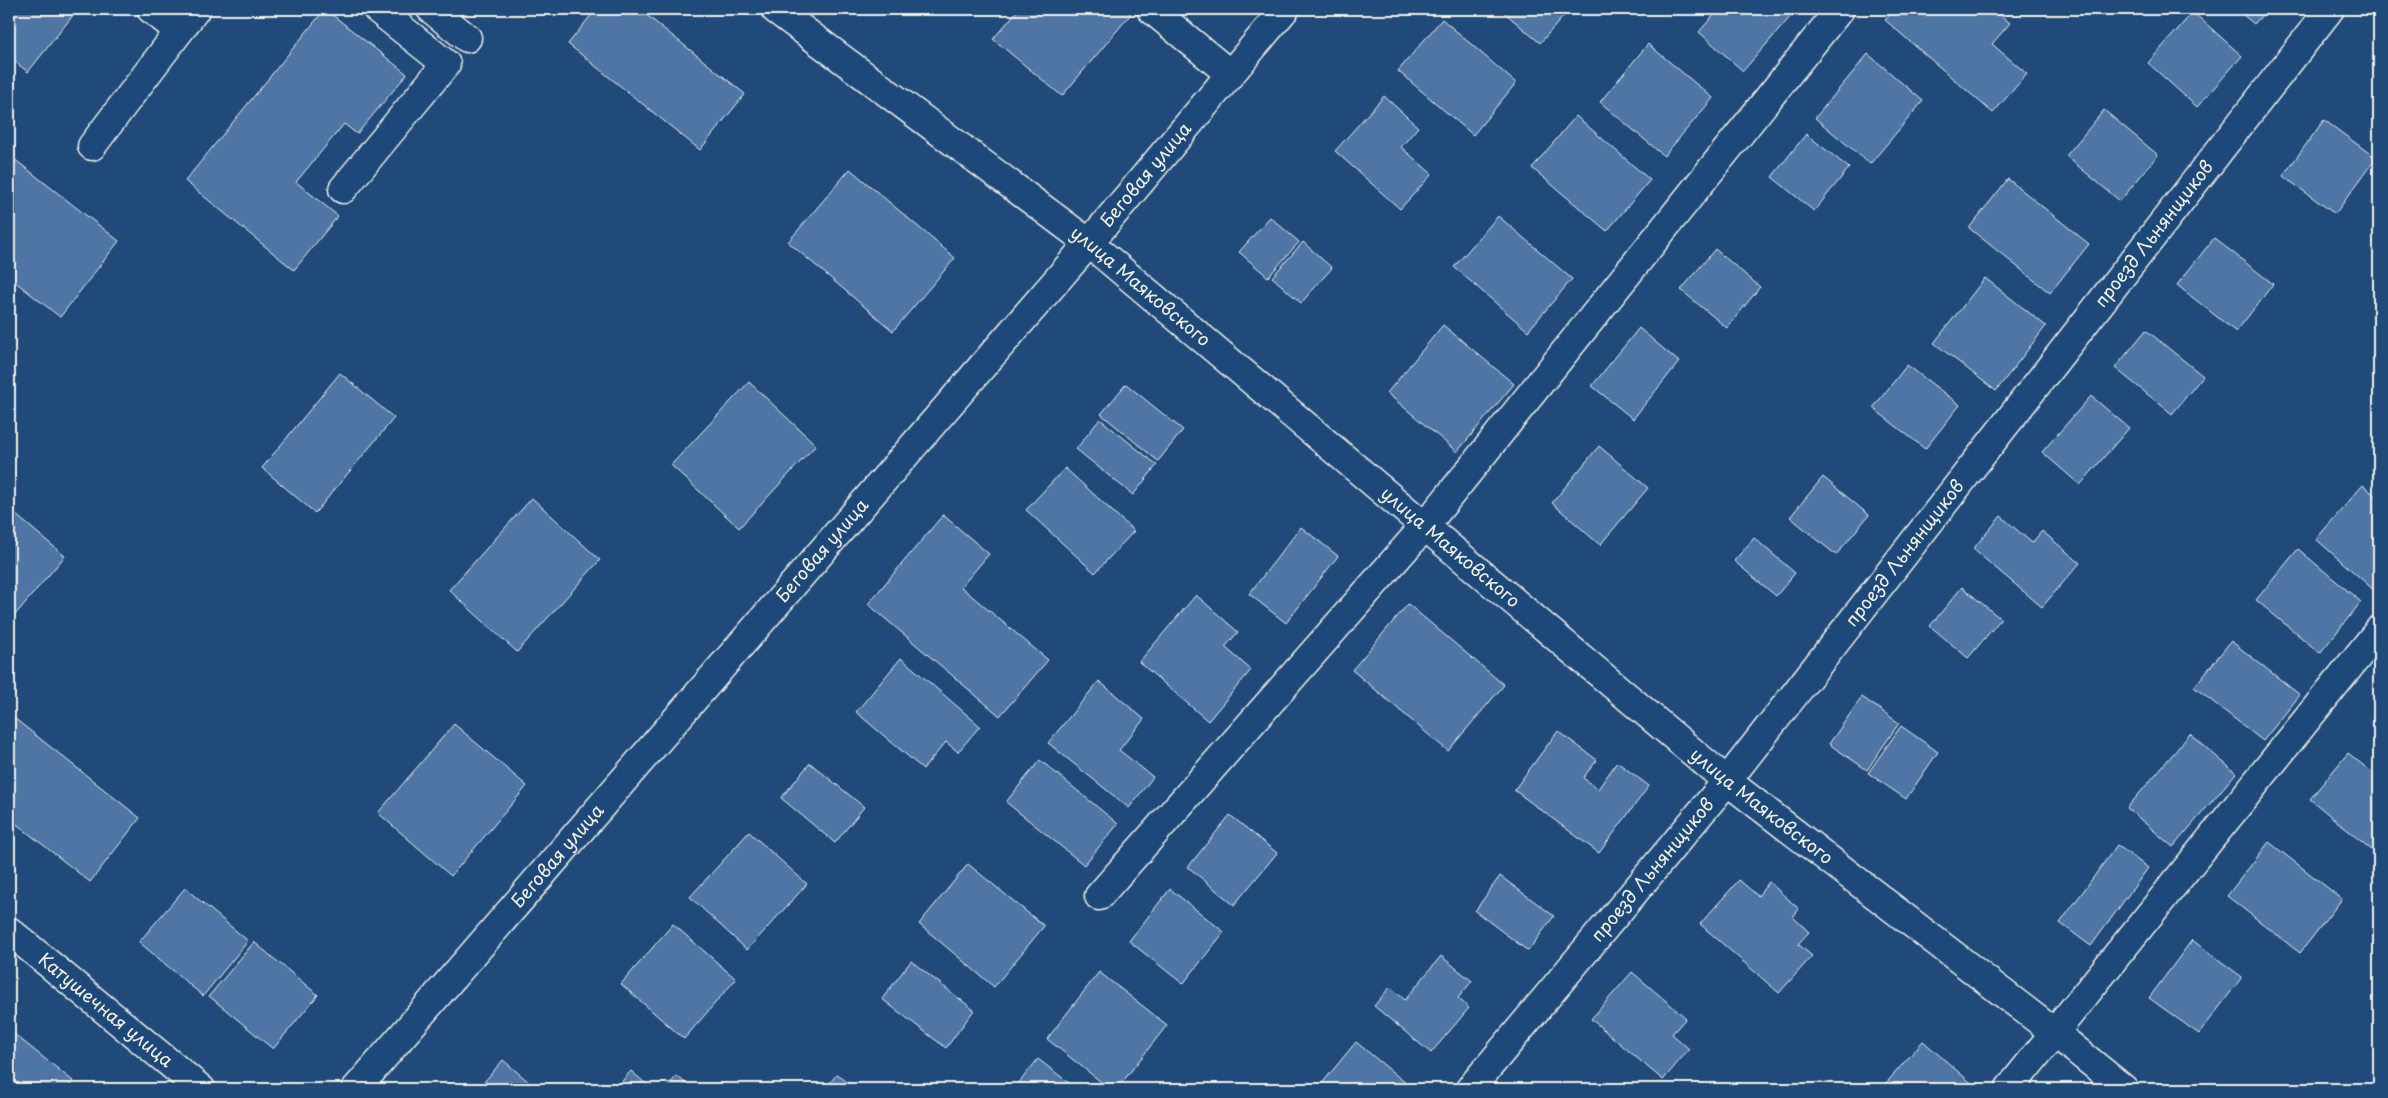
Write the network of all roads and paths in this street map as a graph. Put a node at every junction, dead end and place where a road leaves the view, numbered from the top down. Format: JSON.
{"nodes":[{"id":1,"x":151,"y":9,"type":"edge"},
{"id":2,"x":196,"y":9,"type":"edge"},
{"id":3,"x":377,"y":9,"type":"edge"},
{"id":4,"x":431,"y":9,"type":"edge"},
{"id":5,"x":775,"y":9,"type":"edge"},
{"id":6,"x":1151,"y":9,"type":"edge"},
{"id":7,"x":1283,"y":9,"type":"edge"},
{"id":8,"x":1840,"y":9,"type":"edge"},
{"id":9,"x":2330,"y":9,"type":"edge"},
{"id":10,"x":178,"y":31,"type":"junction"},
{"id":11,"x":467,"y":38,"type":"dead end"},
{"id":12,"x":1230,"y":74,"type":"junction"},
{"id":13,"x":92,"y":146,"type":"dead end"},
{"id":14,"x":343,"y":189,"type":"dead end"},
{"id":15,"x":1089,"y":244,"type":"junction"},
{"id":16,"x":1425,"y":526,"type":"junction"},
{"id":17,"x":2379,"y":630,"type":"edge"},
{"id":18,"x":1727,"y":781,"type":"junction"},
{"id":19,"x":1098,"y":896,"type":"dead end"},
{"id":20,"x":9,"y":931,"type":"edge"},
{"id":21,"x":2055,"y":1033,"type":"junction"},
{"id":22,"x":201,"y":1089,"type":"edge"},
{"id":23,"x":356,"y":1089,"type":"edge"},
{"id":24,"x":1470,"y":1089,"type":"edge"},
{"id":25,"x":2009,"y":1089,"type":"edge"},
{"id":26,"x":2124,"y":1089,"type":"edge"}],
"edges":[{"from":1,"to":10,"type":"street"},
{"from":2,"to":10,"type":"street"},
{"from":3,"to":14,"type":"street"},
{"from":4,"to":11,"type":"street"},
{"from":5,"to":15,"type":"street","name":"улица Маяковского"},
{"from":6,"to":12,"type":"street"},
{"from":7,"to":12,"type":"street","name":"Беговая улица"},
{"from":8,"to":16,"type":"street"},
{"from":9,"to":18,"type":"street","name":"проезд Льнянщиков"},
{"from":10,"to":13,"type":"street"},
{"from":12,"to":15,"type":"street","name":"Беговая улица"},
{"from":15,"to":16,"type":"street","name":"улица Маяковского"},
{"from":15,"to":23,"type":"street","name":"Беговая улица"},
{"from":16,"to":18,"type":"street","name":"улица Маяковского"},
{"from":16,"to":19,"type":"street"},
{"from":17,"to":21,"type":"street"},
{"from":18,"to":21,"type":"street","name":"улица Маяковского"},
{"from":18,"to":24,"type":"street","name":"проезд Льнянщиков"},
{"from":20,"to":22,"type":"street","name":"Катушечная улица"},
{"from":21,"to":25,"type":"street"},
{"from":21,"to":26,"type":"street","name":"улица Маяковского"}]}
